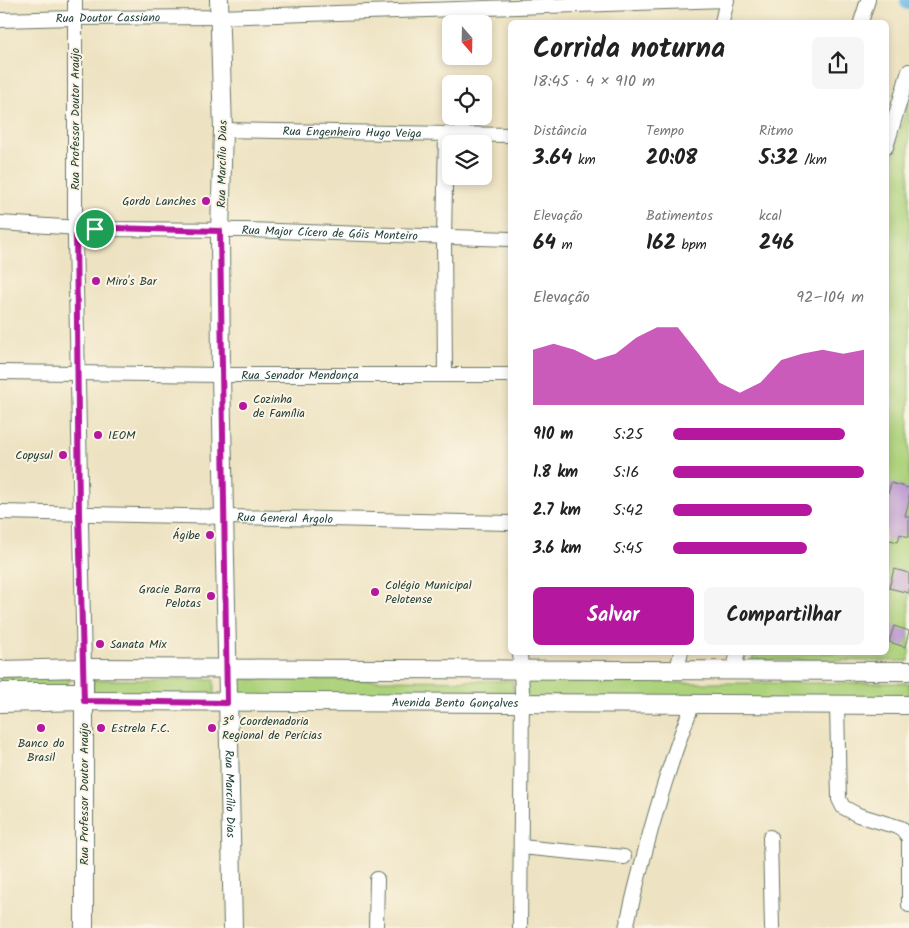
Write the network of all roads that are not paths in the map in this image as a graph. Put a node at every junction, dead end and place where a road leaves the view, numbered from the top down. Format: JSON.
{"nodes":[{"id":1,"x":75,"y":0,"type":"edge"},
{"id":2,"x":726,"y":0,"type":"edge"},
{"id":3,"x":868,"y":0,"type":"edge"},
{"id":4,"x":219,"y":9,"type":"edge"},
{"id":5,"x":75,"y":18,"type":"junction"},
{"id":6,"x":0,"y":20,"type":"edge"},
{"id":7,"x":722,"y":20,"type":"edge"},
{"id":8,"x":862,"y":20,"type":"edge"},
{"id":9,"x":909,"y":71,"type":"edge"},
{"id":10,"x":223,"y":130,"type":"junction"},
{"id":11,"x":446,"y":134,"type":"junction"},
{"id":12,"x":508,"y":135,"type":"edge"},
{"id":13,"x":889,"y":137,"type":"edge"},
{"id":14,"x":0,"y":223,"type":"edge"},
{"id":15,"x":76,"y":227,"type":"junction"},
{"id":16,"x":220,"y":231,"type":"junction"},
{"id":17,"x":444,"y":238,"type":"junction"},
{"id":18,"x":508,"y":239,"type":"edge"},
{"id":19,"x":0,"y":372,"type":"edge"},
{"id":20,"x":78,"y":373,"type":"junction"},
{"id":21,"x":445,"y":374,"type":"junction"},
{"id":22,"x":221,"y":375,"type":"junction"},
{"id":23,"x":508,"y":375,"type":"edge"},
{"id":24,"x":0,"y":512,"type":"edge"},
{"id":25,"x":79,"y":513,"type":"junction"},
{"id":26,"x":224,"y":517,"type":"junction"},
{"id":27,"x":508,"y":523,"type":"edge"},
{"id":28,"x":520,"y":655,"type":"edge"},
{"id":29,"x":680,"y":655,"type":"edge"},
{"id":30,"x":737,"y":655,"type":"edge"},
{"id":31,"x":84,"y":668,"type":"junction"},
{"id":32,"x":227,"y":668,"type":"junction"},
{"id":33,"x":0,"y":670,"type":"edge"},
{"id":34,"x":521,"y":670,"type":"junction"},
{"id":35,"x":677,"y":670,"type":"junction"},
{"id":36,"x":733,"y":671,"type":"junction"},
{"id":37,"x":909,"y":671,"type":"edge"},
{"id":38,"x":0,"y":690,"type":"edge"},
{"id":39,"x":84,"y":696,"type":"junction"},
{"id":40,"x":0,"y":703,"type":"edge"},
{"id":41,"x":227,"y":703,"type":"junction"},
{"id":42,"x":522,"y":703,"type":"junction"},
{"id":43,"x":692,"y":703,"type":"junction"},
{"id":44,"x":837,"y":704,"type":"junction"},
{"id":45,"x":909,"y":705,"type":"edge"},
{"id":46,"x":770,"y":837,"type":"dead end"},
{"id":47,"x":521,"y":847,"type":"junction"},
{"id":48,"x":624,"y":857,"type":"dead end"},
{"id":49,"x":908,"y":858,"type":"edge"},
{"id":50,"x":377,"y":879,"type":"dead end"},
{"id":51,"x":909,"y":905,"type":"edge"},
{"id":52,"x":84,"y":928,"type":"edge"},
{"id":53,"x":233,"y":928,"type":"edge"},
{"id":54,"x":376,"y":928,"type":"edge"},
{"id":55,"x":520,"y":928,"type":"edge"},
{"id":56,"x":626,"y":928,"type":"edge"},
{"id":57,"x":772,"y":928,"type":"edge"}],
"edges":[{"from":1,"to":5,"type":"street","name":"Rua Professor Doutor Araújo"},
{"from":2,"to":4,"type":"street","name":"Rua Doutor Cassiano"},
{"from":2,"to":7,"type":"street"},
{"from":3,"to":8,"type":"street"},
{"from":4,"to":5,"type":"street","name":"Rua Doutor Cassiano"},
{"from":4,"to":10,"type":"main road","name":"Rua Marcílio Dias"},
{"from":5,"to":6,"type":"street","name":"Rua Doutor Cassiano"},
{"from":5,"to":15,"type":"street","name":"Rua Professor Doutor Araújo"},
{"from":9,"to":13,"type":"street"},
{"from":10,"to":11,"type":"street","name":"Rua Engenheiro Hugo Veiga"},
{"from":10,"to":16,"type":"main road","name":"Rua Marcílio Dias"},
{"from":11,"to":12,"type":"street","name":"Rua Engenheiro Hugo Veiga"},
{"from":11,"to":17,"type":"street"},
{"from":14,"to":15,"type":"street","name":"Rua Major Cícero de Góis Monteiro"},
{"from":15,"to":16,"type":"street","name":"Rua Major Cícero de Góis Monteiro"},
{"from":15,"to":20,"type":"street","name":"Rua Professor Doutor Araújo"},
{"from":16,"to":17,"type":"street","name":"Rua Major Cícero de Góis Monteiro"},
{"from":16,"to":22,"type":"main road","name":"Rua Marcílio Dias"},
{"from":17,"to":18,"type":"street","name":"Rua Major Cícero de Góis Monteiro"},
{"from":17,"to":21,"type":"street"},
{"from":19,"to":20,"type":"street","name":"Rua Senador Mendonça"},
{"from":20,"to":22,"type":"street","name":"Rua Senador Mendonça"},
{"from":20,"to":25,"type":"street","name":"Rua Professor Doutor Araújo"},
{"from":21,"to":22,"type":"street","name":"Rua Senador Mendonça"},
{"from":21,"to":23,"type":"street","name":"Rua Senador Mendonça"},
{"from":22,"to":26,"type":"main road","name":"Rua Marcílio Dias"},
{"from":24,"to":25,"type":"street","name":"Rua General Argolo"},
{"from":25,"to":26,"type":"street","name":"Rua General Argolo"},
{"from":25,"to":31,"type":"street","name":"Rua Professor Doutor Araújo"},
{"from":26,"to":27,"type":"street","name":"Rua General Argolo"},
{"from":26,"to":32,"type":"main road","name":"Rua Marcílio Dias"},
{"from":28,"to":34,"type":"street"},
{"from":29,"to":35,"type":"street"},
{"from":30,"to":36,"type":"street"},
{"from":31,"to":32,"type":"main road"},
{"from":31,"to":33,"type":"main road"},
{"from":31,"to":39,"type":"main road","name":"Rua Professor Doutor Araújo"},
{"from":32,"to":34,"type":"main road"},
{"from":32,"to":41,"type":"main road","name":"Rua Marcílio Dias"},
{"from":34,"to":35,"type":"main road"},
{"from":34,"to":42,"type":"street"},
{"from":35,"to":36,"type":"main road"},
{"from":36,"to":37,"type":"main road"},
{"from":38,"to":39,"type":"street"},
{"from":39,"to":40,"type":"main road","name":"Avenida Bento Gonçalves"},
{"from":39,"to":41,"type":"main road","name":"Avenida Bento Gonçalves"},
{"from":39,"to":52,"type":"main road","name":"Rua Professor Doutor Araújo"},
{"from":41,"to":42,"type":"main road","name":"Avenida Bento Gonçalves"},
{"from":41,"to":53,"type":"main road","name":"Rua Marcílio Dias"},
{"from":42,"to":43,"type":"main road","name":"Avenida Bento Gonçalves"},
{"from":42,"to":47,"type":"street"},
{"from":43,"to":44,"type":"main road","name":"Avenida Bento Gonçalves"},
{"from":43,"to":56,"type":"street"},
{"from":44,"to":45,"type":"main road","name":"Avenida Bento Gonçalves"},
{"from":44,"to":49,"type":"street"},
{"from":46,"to":57,"type":"street"},
{"from":47,"to":48,"type":"street"},
{"from":47,"to":55,"type":"street"},
{"from":49,"to":51,"type":"street"},
{"from":50,"to":54,"type":"street"}]}
